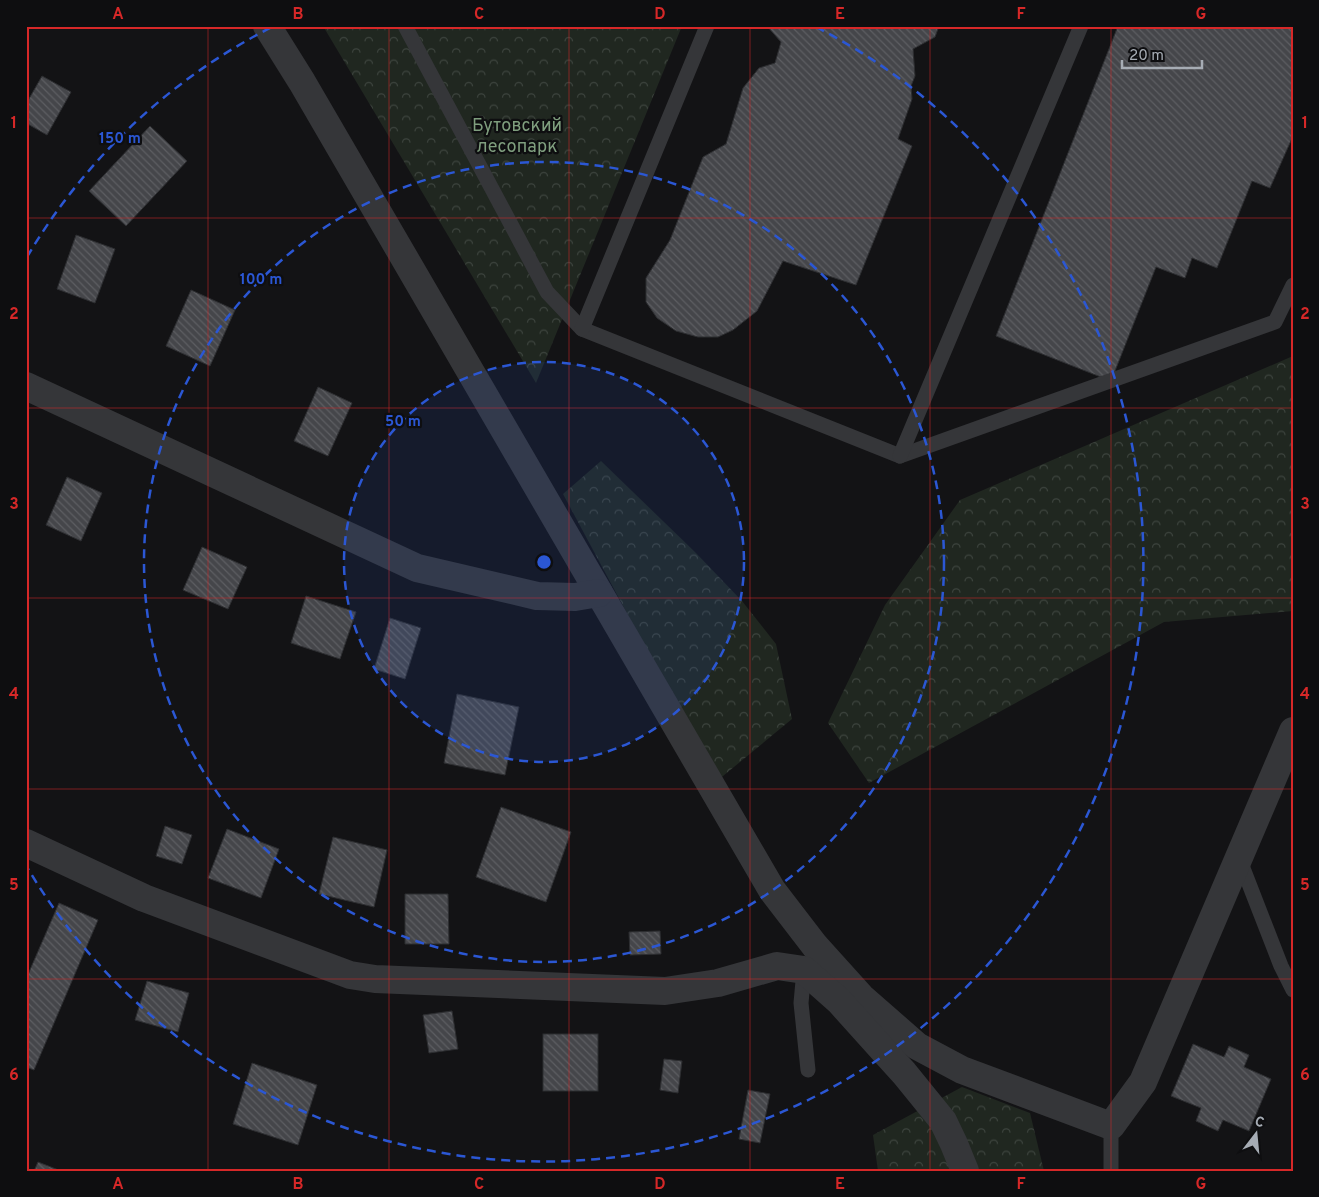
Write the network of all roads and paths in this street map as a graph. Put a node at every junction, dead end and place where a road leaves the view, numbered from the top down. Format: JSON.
{"nodes":[{"id":1,"x":267,"y":26,"type":"edge"},
{"id":2,"x":405,"y":26,"type":"edge"},
{"id":3,"x":707,"y":26,"type":"edge"},
{"id":4,"x":1081,"y":26,"type":"edge"},
{"id":5,"x":1293,"y":285,"type":"edge"},
{"id":6,"x":582,"y":329,"type":"junction"},
{"id":7,"x":26,"y":386,"type":"edge"},
{"id":8,"x":900,"y":456,"type":"junction"},
{"id":9,"x":599,"y":592,"type":"junction"},
{"id":10,"x":1293,"y":731,"type":"edge"},
{"id":11,"x":26,"y":843,"type":"edge"},
{"id":12,"x":1239,"y":858,"type":"junction"},
{"id":13,"x":804,"y":970,"type":"junction"},
{"id":14,"x":1293,"y":990,"type":"edge"},
{"id":15,"x":808,"y":1070,"type":"dead end"},
{"id":16,"x":1111,"y":1126,"type":"junction"},
{"id":17,"x":965,"y":1171,"type":"edge"},
{"id":18,"x":1111,"y":1171,"type":"edge"}],
"edges":[{"from":1,"to":9,"type":"street"},
{"from":2,"to":6,"type":"lane"},
{"from":3,"to":6,"type":"lane"},
{"from":4,"to":8,"type":"lane"},
{"from":5,"to":8,"type":"lane"},
{"from":6,"to":8,"type":"lane"},
{"from":7,"to":9,"type":"street"},
{"from":9,"to":16,"type":"street"},
{"from":10,"to":12,"type":"street"},
{"from":11,"to":13,"type":"street"},
{"from":12,"to":14,"type":"lane"},
{"from":12,"to":16,"type":"street"},
{"from":13,"to":15,"type":"lane"},
{"from":13,"to":17,"type":"street"},
{"from":16,"to":18,"type":"lane"}]}
